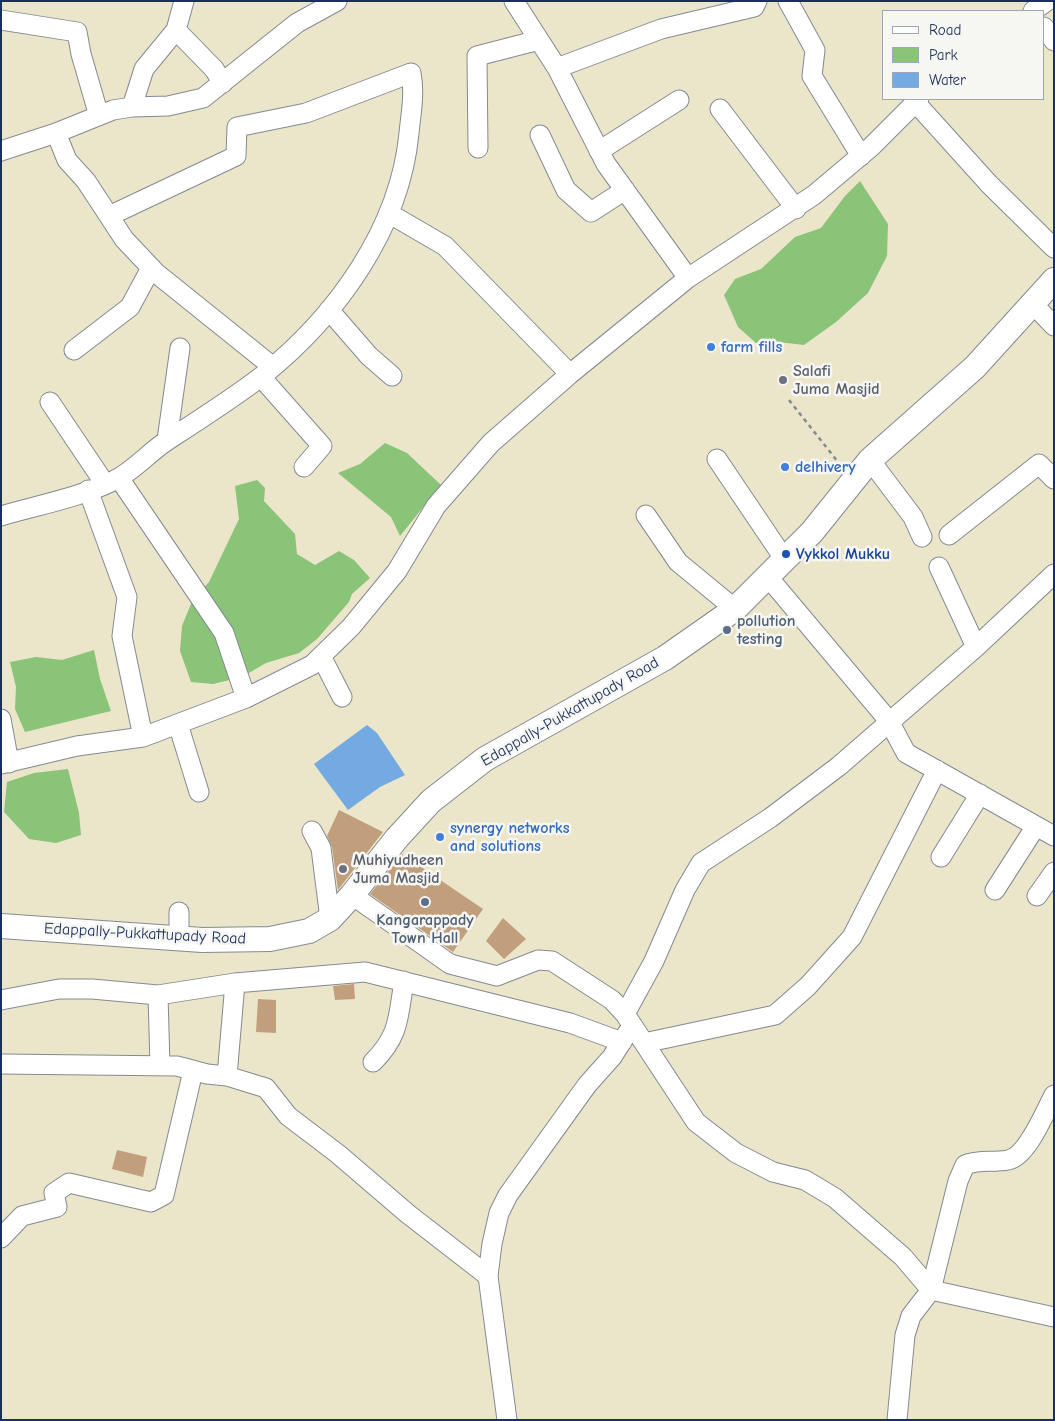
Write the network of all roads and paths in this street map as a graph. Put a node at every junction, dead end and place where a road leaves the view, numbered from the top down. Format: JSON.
{"nodes":[{"id":1,"x":184,"y":1,"type":"edge"},
{"id":2,"x":337,"y":1,"type":"edge"},
{"id":3,"x":514,"y":1,"type":"edge"},
{"id":4,"x":757,"y":1,"type":"edge"},
{"id":5,"x":788,"y":1,"type":"edge"},
{"id":6,"x":1047,"y":1,"type":"edge"},
{"id":7,"x":1034,"y":10,"type":"edge"},
{"id":8,"x":1,"y":20,"type":"edge"},
{"id":9,"x":1045,"y":28,"type":"edge"},
{"id":10,"x":176,"y":30,"type":"junction"},
{"id":11,"x":539,"y":40,"type":"junction"},
{"id":12,"x":1054,"y":41,"type":"edge"},
{"id":13,"x":557,"y":68,"type":"junction"},
{"id":14,"x":223,"y":83,"type":"junction"},
{"id":15,"x":679,"y":100,"type":"dead end"},
{"id":16,"x":917,"y":101,"type":"edge"},
{"id":17,"x":132,"y":107,"type":"junction"},
{"id":18,"x":720,"y":110,"type":"dead end"},
{"id":19,"x":98,"y":116,"type":"junction"},
{"id":20,"x":56,"y":133,"type":"junction"},
{"id":21,"x":540,"y":135,"type":"dead end"},
{"id":22,"x":478,"y":148,"type":"dead end"},
{"id":23,"x":1,"y":151,"type":"edge"},
{"id":24,"x":599,"y":151,"type":"junction"},
{"id":25,"x":861,"y":156,"type":"junction"},
{"id":26,"x":624,"y":190,"type":"junction"},
{"id":27,"x":796,"y":209,"type":"junction"},
{"id":28,"x":390,"y":214,"type":"junction"},
{"id":29,"x":109,"y":216,"type":"junction"},
{"id":30,"x":1054,"y":248,"type":"edge"},
{"id":31,"x":151,"y":268,"type":"junction"},
{"id":32,"x":688,"y":278,"type":"junction"},
{"id":33,"x":1054,"y":280,"type":"edge"},
{"id":34,"x":1032,"y":303,"type":"junction"},
{"id":35,"x":329,"y":310,"type":"junction"},
{"id":36,"x":1054,"y":326,"type":"edge"},
{"id":37,"x":180,"y":348,"type":"dead end"},
{"id":38,"x":74,"y":350,"type":"dead end"},
{"id":39,"x":267,"y":372,"type":"junction"},
{"id":40,"x":570,"y":374,"type":"junction"},
{"id":41,"x":392,"y":376,"type":"dead end"},
{"id":42,"x":789,"y":400,"type":"dead end"},
{"id":43,"x":50,"y":402,"type":"dead end"},
{"id":44,"x":167,"y":440,"type":"junction"},
{"id":45,"x":717,"y":459,"type":"dead end"},
{"id":46,"x":870,"y":460,"type":"junction"},
{"id":47,"x":304,"y":467,"type":"dead end"},
{"id":48,"x":1054,"y":479,"type":"edge"},
{"id":49,"x":853,"y":480,"type":"junction"},
{"id":50,"x":104,"y":484,"type":"junction"},
{"id":51,"x":1,"y":516,"type":"edge"},
{"id":52,"x":646,"y":516,"type":"dead end"},
{"id":53,"x":949,"y":534,"type":"dead end"},
{"id":54,"x":922,"y":536,"type":"dead end"},
{"id":55,"x":785,"y":560,"type":"junction"},
{"id":56,"x":939,"y":567,"type":"dead end"},
{"id":57,"x":1054,"y":574,"type":"edge"},
{"id":58,"x":768,"y":577,"type":"junction"},
{"id":59,"x":735,"y":609,"type":"junction"},
{"id":60,"x":976,"y":647,"type":"junction"},
{"id":61,"x":321,"y":656,"type":"junction"},
{"id":62,"x":342,"y":697,"type":"dead end"},
{"id":63,"x":246,"y":698,"type":"junction"},
{"id":64,"x":1,"y":719,"type":"edge"},
{"id":65,"x":889,"y":721,"type":"junction"},
{"id":66,"x":178,"y":724,"type":"junction"},
{"id":67,"x":143,"y":737,"type":"junction"},
{"id":68,"x":5,"y":764,"type":"edge"},
{"id":69,"x":936,"y":770,"type":"junction"},
{"id":70,"x":199,"y":792,"type":"dead end"},
{"id":71,"x":980,"y":794,"type":"junction"},
{"id":72,"x":1036,"y":826,"type":"junction"},
{"id":73,"x":312,"y":831,"type":"dead end"},
{"id":74,"x":1054,"y":836,"type":"edge"},
{"id":75,"x":940,"y":857,"type":"dead end"},
{"id":76,"x":1054,"y":872,"type":"edge"},
{"id":77,"x":995,"y":890,"type":"dead end"},
{"id":78,"x":352,"y":895,"type":"junction"},
{"id":79,"x":1037,"y":896,"type":"dead end"},
{"id":80,"x":179,"y":912,"type":"dead end"},
{"id":81,"x":330,"y":919,"type":"junction"},
{"id":82,"x":1,"y":926,"type":"edge"},
{"id":83,"x":179,"y":938,"type":"junction"},
{"id":84,"x":404,"y":981,"type":"junction"},
{"id":85,"x":235,"y":983,"type":"junction"},
{"id":86,"x":158,"y":995,"type":"junction"},
{"id":87,"x":1,"y":1000,"type":"edge"},
{"id":88,"x":629,"y":1020,"type":"junction"},
{"id":89,"x":622,"y":1042,"type":"junction"},
{"id":90,"x":644,"y":1043,"type":"junction"},
{"id":91,"x":373,"y":1062,"type":"dead end"},
{"id":92,"x":1,"y":1064,"type":"edge"},
{"id":93,"x":160,"y":1066,"type":"junction"},
{"id":94,"x":193,"y":1071,"type":"junction"},
{"id":95,"x":227,"y":1076,"type":"junction"},
{"id":96,"x":1054,"y":1095,"type":"edge"},
{"id":97,"x":1,"y":1238,"type":"edge"},
{"id":98,"x":488,"y":1276,"type":"junction"},
{"id":99,"x":931,"y":1290,"type":"junction"},
{"id":100,"x":1054,"y":1317,"type":"edge"},
{"id":101,"x":507,"y":1420,"type":"edge"},
{"id":102,"x":897,"y":1420,"type":"edge"}],
"edges":[{"from":1,"to":10,"type":"street"},
{"from":2,"to":14,"type":"street"},
{"from":3,"to":11,"type":"street"},
{"from":4,"to":13,"type":"street"},
{"from":5,"to":25,"type":"street"},
{"from":6,"to":7,"type":"street"},
{"from":8,"to":19,"type":"street"},
{"from":9,"to":12,"type":"street"},
{"from":10,"to":14,"type":"street"},
{"from":10,"to":17,"type":"street"},
{"from":11,"to":13,"type":"street"},
{"from":11,"to":22,"type":"street"},
{"from":13,"to":24,"type":"street"},
{"from":14,"to":17,"type":"street"},
{"from":15,"to":24,"type":"street"},
{"from":16,"to":25,"type":"street"},
{"from":16,"to":30,"type":"street"},
{"from":17,"to":19,"type":"street"},
{"from":18,"to":27,"type":"street"},
{"from":19,"to":20,"type":"street"},
{"from":20,"to":23,"type":"street"},
{"from":20,"to":29,"type":"street"},
{"from":21,"to":26,"type":"street"},
{"from":24,"to":26,"type":"street"},
{"from":25,"to":27,"type":"street"},
{"from":26,"to":32,"type":"street"},
{"from":27,"to":32,"type":"street"},
{"from":28,"to":29,"type":"street"},
{"from":28,"to":35,"type":"street"},
{"from":28,"to":40,"type":"street"},
{"from":29,"to":31,"type":"street"},
{"from":31,"to":38,"type":"street"},
{"from":31,"to":39,"type":"street"},
{"from":32,"to":40,"type":"street"},
{"from":33,"to":34,"type":"main road","name":"Edappally-Pukkattupady Road"},
{"from":34,"to":36,"type":"street"},
{"from":34,"to":46,"type":"main road","name":"Edappally-Pukkattupady Road"},
{"from":35,"to":39,"type":"street"},
{"from":35,"to":41,"type":"street"},
{"from":37,"to":44,"type":"street"},
{"from":39,"to":44,"type":"street"},
{"from":39,"to":47,"type":"street"},
{"from":40,"to":61,"type":"street"},
{"from":42,"to":49,"type":"path"},
{"from":43,"to":50,"type":"street"},
{"from":44,"to":50,"type":"street"},
{"from":45,"to":55,"type":"street"},
{"from":46,"to":49,"type":"main road","name":"Edappally-Pukkattupady Road"},
{"from":46,"to":54,"type":"street"},
{"from":48,"to":53,"type":"street"},
{"from":49,"to":55,"type":"main road","name":"Edappally-Pukkattupady Road"},
{"from":50,"to":51,"type":"street"},
{"from":50,"to":63,"type":"street"},
{"from":50,"to":67,"type":"street"},
{"from":52,"to":59,"type":"street"},
{"from":55,"to":58,"type":"main road","name":"Edappally-Pukkattupady Road"},
{"from":56,"to":60,"type":"street"},
{"from":57,"to":60,"type":"street"},
{"from":58,"to":59,"type":"main road","name":"Edappally-Pukkattupady Road"},
{"from":58,"to":65,"type":"street"},
{"from":59,"to":78,"type":"main road","name":"Edappally-Pukkattupady Road"},
{"from":60,"to":65,"type":"street"},
{"from":61,"to":62,"type":"street"},
{"from":61,"to":63,"type":"street"},
{"from":63,"to":66,"type":"street"},
{"from":64,"to":68,"type":"street"},
{"from":65,"to":69,"type":"street"},
{"from":65,"to":88,"type":"street"},
{"from":66,"to":67,"type":"street"},
{"from":66,"to":70,"type":"street"},
{"from":67,"to":68,"type":"street"},
{"from":69,"to":71,"type":"street"},
{"from":69,"to":90,"type":"street"},
{"from":71,"to":72,"type":"street"},
{"from":71,"to":75,"type":"street"},
{"from":72,"to":74,"type":"street"},
{"from":72,"to":77,"type":"street"},
{"from":73,"to":81,"type":"street"},
{"from":76,"to":79,"type":"street"},
{"from":78,"to":81,"type":"main road","name":"Edappally-Pukkattupady Road"},
{"from":78,"to":88,"type":"street"},
{"from":80,"to":83,"type":"street"},
{"from":81,"to":83,"type":"main road","name":"Edappally-Pukkattupady Road"},
{"from":82,"to":83,"type":"main road","name":"Edappally-Pukkattupady Road"},
{"from":84,"to":85,"type":"street"},
{"from":84,"to":89,"type":"street"},
{"from":84,"to":91,"type":"street"},
{"from":85,"to":86,"type":"street"},
{"from":85,"to":95,"type":"street"},
{"from":86,"to":87,"type":"street"},
{"from":86,"to":93,"type":"street"},
{"from":88,"to":89,"type":"street"},
{"from":88,"to":90,"type":"street"},
{"from":89,"to":98,"type":"street"},
{"from":90,"to":99,"type":"street"},
{"from":92,"to":93,"type":"street"},
{"from":93,"to":94,"type":"street"},
{"from":94,"to":95,"type":"street"},
{"from":94,"to":97,"type":"street"},
{"from":95,"to":98,"type":"street"},
{"from":96,"to":99,"type":"street"},
{"from":98,"to":101,"type":"street"},
{"from":99,"to":100,"type":"street"},
{"from":99,"to":102,"type":"street"}]}
